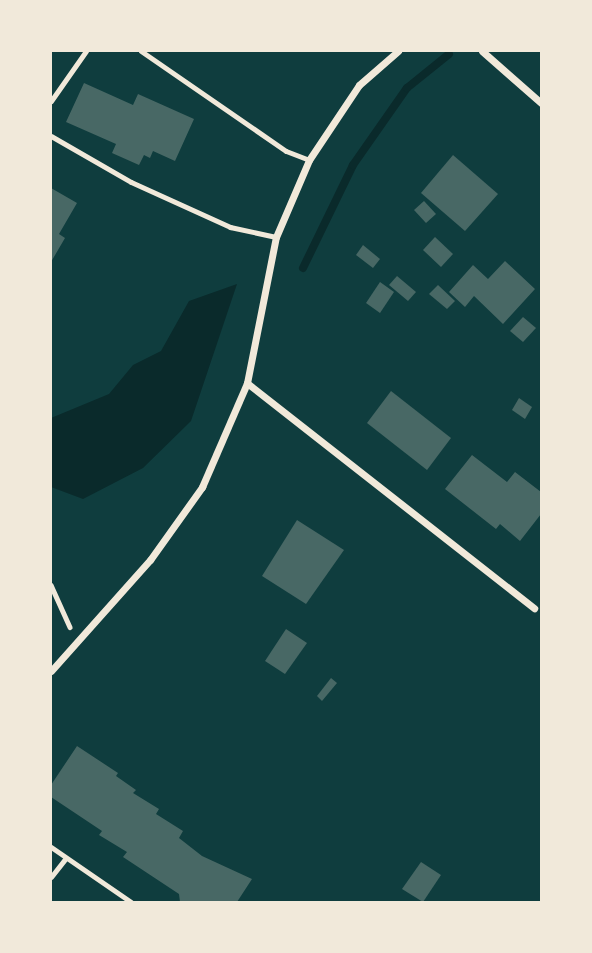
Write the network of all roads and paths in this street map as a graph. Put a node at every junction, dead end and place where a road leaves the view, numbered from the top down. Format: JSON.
{"nodes":[{"id":1,"x":86,"y":51,"type":"edge"},
{"id":2,"x":141,"y":51,"type":"edge"},
{"id":3,"x":398,"y":51,"type":"edge"},
{"id":4,"x":482,"y":51,"type":"edge"},
{"id":5,"x":51,"y":101,"type":"edge"},
{"id":6,"x":541,"y":103,"type":"edge"},
{"id":7,"x":51,"y":136,"type":"edge"},
{"id":8,"x":309,"y":160,"type":"junction"},
{"id":9,"x":276,"y":237,"type":"junction"},
{"id":10,"x":247,"y":383,"type":"junction"},
{"id":11,"x":51,"y":585,"type":"edge"},
{"id":12,"x":534,"y":608,"type":"dead end"},
{"id":13,"x":78,"y":643,"type":"junction"},
{"id":14,"x":51,"y":671,"type":"edge"},
{"id":15,"x":51,"y":848,"type":"edge"},
{"id":16,"x":66,"y":858,"type":"junction"},
{"id":17,"x":51,"y":877,"type":"edge"},
{"id":18,"x":131,"y":902,"type":"edge"}],
"edges":[{"from":1,"to":5,"type":"lane"},
{"from":2,"to":8,"type":"lane"},
{"from":3,"to":8,"type":"street"},
{"from":4,"to":6,"type":"street"},
{"from":7,"to":9,"type":"lane"},
{"from":8,"to":9,"type":"street"},
{"from":9,"to":10,"type":"street"},
{"from":10,"to":12,"type":"street"},
{"from":10,"to":13,"type":"street"},
{"from":11,"to":13,"type":"path"},
{"from":13,"to":14,"type":"street"},
{"from":15,"to":16,"type":"lane"},
{"from":16,"to":17,"type":"lane"},
{"from":16,"to":18,"type":"lane"}]}
